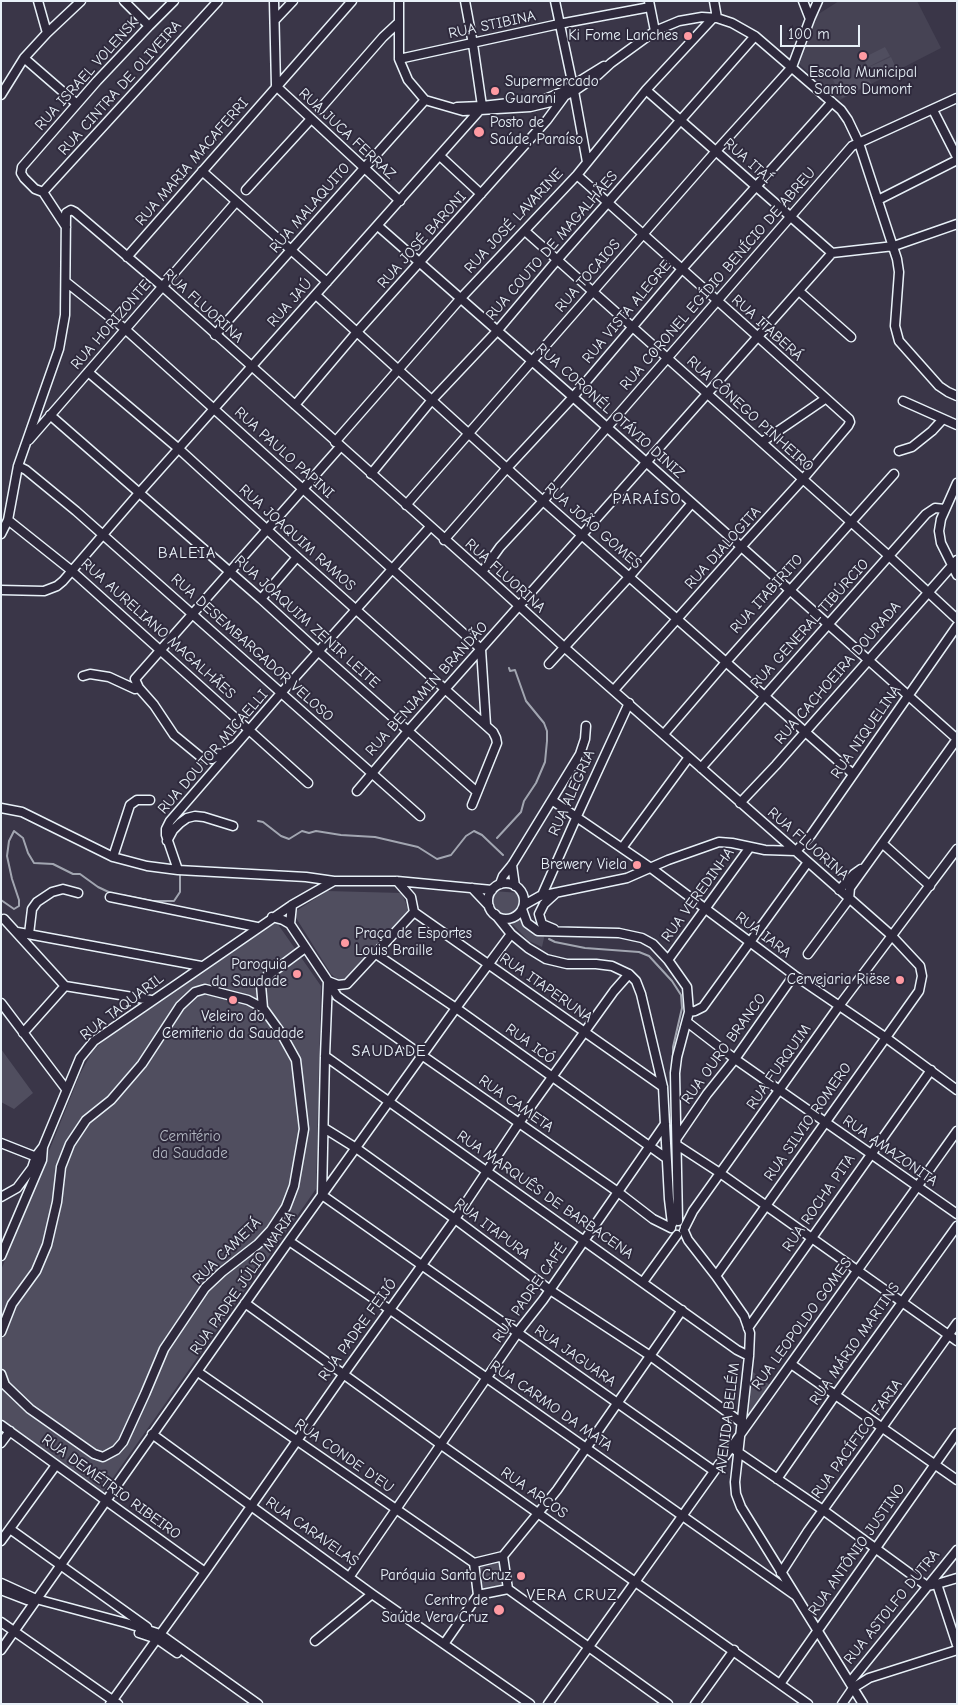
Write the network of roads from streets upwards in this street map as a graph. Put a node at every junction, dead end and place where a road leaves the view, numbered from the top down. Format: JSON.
{"nodes":[{"id":1,"x":38,"y":1,"type":"edge"},
{"id":2,"x":81,"y":1,"type":"edge"},
{"id":3,"x":124,"y":1,"type":"edge"},
{"id":4,"x":174,"y":1,"type":"edge"},
{"id":5,"x":218,"y":1,"type":"edge"},
{"id":6,"x":274,"y":1,"type":"edge"},
{"id":7,"x":293,"y":1,"type":"edge"},
{"id":8,"x":352,"y":1,"type":"edge"},
{"id":9,"x":399,"y":1,"type":"edge"},
{"id":10,"x":464,"y":1,"type":"edge"},
{"id":11,"x":555,"y":1,"type":"edge"},
{"id":12,"x":714,"y":1,"type":"edge"},
{"id":13,"x":803,"y":1,"type":"edge"},
{"id":14,"x":818,"y":1,"type":"edge"},
{"id":15,"x":649,"y":4,"type":"edge"},
{"id":16,"x":715,"y":18,"type":"junction"},
{"id":17,"x":810,"y":19,"type":"junction"},
{"id":18,"x":275,"y":20,"type":"junction"},
{"id":19,"x":398,"y":22,"type":"junction"},
{"id":20,"x":560,"y":24,"type":"junction"},
{"id":21,"x":149,"y":26,"type":"junction"},
{"id":22,"x":655,"y":31,"type":"junction"},
{"id":23,"x":47,"y":33,"type":"junction"},
{"id":24,"x":755,"y":36,"type":"junction"},
{"id":25,"x":473,"y":44,"type":"junction"},
{"id":26,"x":24,"y":58,"type":"junction"},
{"id":27,"x":399,"y":59,"type":"junction"},
{"id":28,"x":792,"y":67,"type":"junction"},
{"id":29,"x":276,"y":86,"type":"junction"},
{"id":30,"x":573,"y":88,"type":"junction"},
{"id":31,"x":646,"y":90,"type":"junction"},
{"id":32,"x":1,"y":94,"type":"edge"},
{"id":33,"x":564,"y":94,"type":"junction"},
{"id":34,"x":957,"y":98,"type":"edge"},
{"id":35,"x":426,"y":100,"type":"junction"},
{"id":36,"x":832,"y":102,"type":"junction"},
{"id":37,"x":78,"y":104,"type":"junction"},
{"id":38,"x":320,"y":109,"type":"dead end"},
{"id":39,"x":481,"y":109,"type":"junction"},
{"id":40,"x":933,"y":110,"type":"junction"},
{"id":41,"x":311,"y":119,"type":"junction"},
{"id":42,"x":680,"y":120,"type":"junction"},
{"id":43,"x":859,"y":143,"type":"junction"},
{"id":44,"x":716,"y":151,"type":"junction"},
{"id":45,"x":440,"y":156,"type":"junction"},
{"id":46,"x":957,"y":158,"type":"edge"},
{"id":47,"x":586,"y":162,"type":"junction"},
{"id":48,"x":364,"y":168,"type":"junction"},
{"id":49,"x":202,"y":171,"type":"junction"},
{"id":50,"x":576,"y":175,"type":"junction"},
{"id":51,"x":757,"y":186,"type":"junction"},
{"id":52,"x":246,"y":190,"type":"dead end"},
{"id":53,"x":42,"y":192,"type":"junction"},
{"id":54,"x":481,"y":194,"type":"junction"},
{"id":55,"x":878,"y":200,"type":"junction"},
{"id":56,"x":400,"y":201,"type":"junction"},
{"id":57,"x":236,"y":202,"type":"junction"},
{"id":58,"x":608,"y":203,"type":"junction"},
{"id":59,"x":790,"y":215,"type":"junction"},
{"id":60,"x":957,"y":224,"type":"edge"},
{"id":61,"x":378,"y":226,"type":"junction"},
{"id":62,"x":66,"y":227,"type":"junction"},
{"id":63,"x":525,"y":231,"type":"junction"},
{"id":64,"x":642,"y":235,"type":"junction"},
{"id":65,"x":894,"y":246,"type":"junction"},
{"id":66,"x":290,"y":251,"type":"junction"},
{"id":67,"x":832,"y":253,"type":"junction"},
{"id":68,"x":127,"y":257,"type":"junction"},
{"id":69,"x":557,"y":260,"type":"junction"},
{"id":70,"x":420,"y":261,"type":"junction"},
{"id":71,"x":681,"y":270,"type":"junction"},
{"id":72,"x":66,"y":282,"type":"junction"},
{"id":73,"x":327,"y":282,"type":"junction"},
{"id":74,"x":162,"y":287,"type":"junction"},
{"id":75,"x":592,"y":291,"type":"junction"},
{"id":76,"x":799,"y":291,"type":"junction"},
{"id":77,"x":316,"y":295,"type":"junction"},
{"id":78,"x":461,"y":298,"type":"junction"},
{"id":79,"x":717,"y":301,"type":"junction"},
{"id":80,"x":633,"y":327,"type":"junction"},
{"id":81,"x":125,"y":329,"type":"junction"},
{"id":82,"x":498,"y":330,"type":"junction"},
{"id":83,"x":356,"y":333,"type":"junction"},
{"id":84,"x":215,"y":335,"type":"junction"},
{"id":85,"x":757,"y":336,"type":"junction"},
{"id":86,"x":851,"y":338,"type":"dead end"},
{"id":87,"x":667,"y":359,"type":"junction"},
{"id":88,"x":532,"y":360,"type":"junction"},
{"id":89,"x":251,"y":368,"type":"junction"},
{"id":90,"x":398,"y":370,"type":"junction"},
{"id":91,"x":88,"y":372,"type":"junction"},
{"id":92,"x":708,"y":394,"type":"junction"},
{"id":93,"x":573,"y":396,"type":"junction"},
{"id":94,"x":957,"y":396,"type":"edge"},
{"id":95,"x":826,"y":400,"type":"junction"},
{"id":96,"x":431,"y":401,"type":"junction"},
{"id":97,"x":903,"y":401,"type":"dead end"},
{"id":98,"x":295,"y":405,"type":"junction"},
{"id":99,"x":214,"y":410,"type":"junction"},
{"id":100,"x":50,"y":415,"type":"junction"},
{"id":101,"x":943,"y":419,"type":"junction"},
{"id":102,"x":850,"y":422,"type":"joint"},
{"id":103,"x":957,"y":424,"type":"edge"},
{"id":104,"x":607,"y":427,"type":"junction"},
{"id":105,"x":468,"y":433,"type":"junction"},
{"id":106,"x":762,"y":442,"type":"junction"},
{"id":107,"x":25,"y":444,"type":"junction"},
{"id":108,"x":338,"y":444,"type":"junction"},
{"id":109,"x":178,"y":449,"type":"junction"},
{"id":110,"x":899,"y":451,"type":"dead end"},
{"id":111,"x":647,"y":463,"type":"junction"},
{"id":112,"x":18,"y":466,"type":"junction"},
{"id":113,"x":507,"y":468,"type":"junction"},
{"id":114,"x":371,"y":474,"type":"junction"},
{"id":115,"x":894,"y":474,"type":"dead end"},
{"id":116,"x":803,"y":479,"type":"junction"},
{"id":117,"x":957,"y":483,"type":"edge"},
{"id":118,"x":303,"y":488,"type":"junction"},
{"id":119,"x":139,"y":493,"type":"junction"},
{"id":120,"x":543,"y":501,"type":"junction"},
{"id":121,"x":692,"y":503,"type":"junction"},
{"id":122,"x":406,"y":505,"type":"junction"},
{"id":123,"x":945,"y":509,"type":"junction"},
{"id":124,"x":8,"y":520,"type":"junction"},
{"id":125,"x":850,"y":522,"type":"junction"},
{"id":126,"x":430,"y":527,"type":"junction"},
{"id":127,"x":267,"y":529,"type":"junction"},
{"id":128,"x":1,"y":534,"type":"edge"},
{"id":129,"x":582,"y":534,"type":"junction"},
{"id":130,"x":102,"y":535,"type":"junction"},
{"id":131,"x":444,"y":540,"type":"junction"},
{"id":132,"x":741,"y":547,"type":"junction"},
{"id":133,"x":889,"y":556,"type":"junction"},
{"id":134,"x":297,"y":557,"type":"junction"},
{"id":135,"x":954,"y":563,"type":"edge"},
{"id":136,"x":392,"y":568,"type":"junction"},
{"id":137,"x":72,"y":571,"type":"junction"},
{"id":138,"x":230,"y":572,"type":"junction"},
{"id":139,"x":482,"y":572,"type":"junction"},
{"id":140,"x":957,"y":575,"type":"edge"},
{"id":141,"x":630,"y":576,"type":"junction"},
{"id":142,"x":790,"y":589,"type":"junction"},
{"id":143,"x":1,"y":590,"type":"edge"},
{"id":144,"x":928,"y":591,"type":"junction"},
{"id":145,"x":261,"y":599,"type":"junction"},
{"id":146,"x":519,"y":606,"type":"junction"},
{"id":147,"x":356,"y":610,"type":"junction"},
{"id":148,"x":193,"y":613,"type":"junction"},
{"id":149,"x":678,"y":618,"type":"junction"},
{"id":150,"x":957,"y":619,"type":"edge"},
{"id":151,"x":829,"y":624,"type":"junction"},
{"id":152,"x":957,"y":626,"type":"edge"},
{"id":153,"x":564,"y":647,"type":"junction"},
{"id":154,"x":481,"y":649,"type":"junction"},
{"id":155,"x":161,"y":650,"type":"junction"},
{"id":156,"x":318,"y":652,"type":"junction"},
{"id":157,"x":868,"y":661,"type":"junction"},
{"id":158,"x":726,"y":662,"type":"junction"},
{"id":159,"x":549,"y":664,"type":"dead end"},
{"id":160,"x":83,"y":676,"type":"dead end"},
{"id":161,"x":139,"y":688,"type":"junction"},
{"id":162,"x":446,"y":690,"type":"junction"},
{"id":163,"x":614,"y":690,"type":"junction"},
{"id":164,"x":281,"y":693,"type":"junction"},
{"id":165,"x":908,"y":695,"type":"junction"},
{"id":166,"x":764,"y":696,"type":"junction"},
{"id":167,"x":629,"y":704,"type":"junction"},
{"id":168,"x":486,"y":725,"type":"junction"},
{"id":169,"x":586,"y":726,"type":"dead end"},
{"id":170,"x":250,"y":729,"type":"junction"},
{"id":171,"x":408,"y":731,"type":"junction"},
{"id":172,"x":805,"y":732,"type":"junction"},
{"id":173,"x":664,"y":734,"type":"junction"},
{"id":174,"x":957,"y":739,"type":"edge"},
{"id":175,"x":235,"y":746,"type":"junction"},
{"id":176,"x":689,"y":757,"type":"junction"},
{"id":177,"x":701,"y":768,"type":"junction"},
{"id":178,"x":371,"y":773,"type":"junction"},
{"id":179,"x":853,"y":774,"type":"junction"},
{"id":180,"x":308,"y":783,"type":"dead end"},
{"id":181,"x":357,"y":791,"type":"dead end"},
{"id":182,"x":477,"y":792,"type":"junction"},
{"id":183,"x":150,"y":800,"type":"dead end"},
{"id":184,"x":553,"y":801,"type":"junction"},
{"id":185,"x":740,"y":803,"type":"junction"},
{"id":186,"x":472,"y":805,"type":"dead end"},
{"id":187,"x":1,"y":808,"type":"edge"},
{"id":188,"x":420,"y":816,"type":"dead end"},
{"id":189,"x":577,"y":816,"type":"junction"},
{"id":190,"x":233,"y":826,"type":"dead end"},
{"id":191,"x":167,"y":841,"type":"junction"},
{"id":192,"x":884,"y":844,"type":"junction"},
{"id":193,"x":750,"y":847,"type":"junction"},
{"id":194,"x":622,"y":848,"type":"junction"},
{"id":195,"x":957,"y":849,"type":"edge"},
{"id":196,"x":796,"y":851,"type":"junction"},
{"id":197,"x":113,"y":857,"type":"junction"},
{"id":198,"x":808,"y":862,"type":"junction"},
{"id":199,"x":512,"y":865,"type":"junction"},
{"id":200,"x":865,"y":867,"type":"junction"},
{"id":201,"x":650,"y":868,"type":"junction"},
{"id":202,"x":178,"y":870,"type":"junction"},
{"id":203,"x":306,"y":878,"type":"junction"},
{"id":204,"x":334,"y":881,"type":"junction"},
{"id":205,"x":397,"y":881,"type":"junction"},
{"id":206,"x":423,"y":884,"type":"junction"},
{"id":207,"x":500,"y":884,"type":"junction"},
{"id":208,"x":930,"y":886,"type":"junction"},
{"id":209,"x":472,"y":888,"type":"junction"},
{"id":210,"x":518,"y":888,"type":"junction"},
{"id":211,"x":492,"y":890,"type":"junction"},
{"id":212,"x":839,"y":890,"type":"junction"},
{"id":213,"x":313,"y":891,"type":"junction"},
{"id":214,"x":78,"y":893,"type":"dead end"},
{"id":215,"x":557,"y":893,"type":"junction"},
{"id":216,"x":541,"y":895,"type":"junction"},
{"id":217,"x":110,"y":897,"type":"dead end"},
{"id":218,"x":411,"y":897,"type":"junction"},
{"id":219,"x":850,"y":899,"type":"junction"},
{"id":220,"x":292,"y":905,"type":"junction"},
{"id":221,"x":489,"y":906,"type":"junction"},
{"id":222,"x":523,"y":907,"type":"junction"},
{"id":223,"x":705,"y":908,"type":"junction"},
{"id":224,"x":414,"y":912,"type":"junction"},
{"id":225,"x":494,"y":914,"type":"junction"},
{"id":226,"x":4,"y":918,"type":"dead end"},
{"id":227,"x":272,"y":918,"type":"junction"},
{"id":228,"x":290,"y":924,"type":"junction"},
{"id":229,"x":258,"y":927,"type":"junction"},
{"id":230,"x":563,"y":931,"type":"junction"},
{"id":231,"x":17,"y":932,"type":"junction"},
{"id":232,"x":28,"y":934,"type":"junction"},
{"id":233,"x":510,"y":934,"type":"junction"},
{"id":234,"x":891,"y":935,"type":"junction"},
{"id":235,"x":750,"y":942,"type":"junction"},
{"id":236,"x":305,"y":948,"type":"junction"},
{"id":237,"x":376,"y":954,"type":"junction"},
{"id":238,"x":808,"y":954,"type":"dead end"},
{"id":239,"x":668,"y":960,"type":"junction"},
{"id":240,"x":488,"y":964,"type":"junction"},
{"id":241,"x":201,"y":966,"type":"junction"},
{"id":242,"x":630,"y":974,"type":"junction"},
{"id":243,"x":794,"y":975,"type":"junction"},
{"id":244,"x":328,"y":981,"type":"junction"},
{"id":245,"x":921,"y":983,"type":"joint"},
{"id":246,"x":347,"y":984,"type":"junction"},
{"id":247,"x":65,"y":986,"type":"junction"},
{"id":248,"x":151,"y":1000,"type":"junction"},
{"id":249,"x":345,"y":1000,"type":"junction"},
{"id":250,"x":1,"y":1003,"type":"edge"},
{"id":251,"x":839,"y":1006,"type":"junction"},
{"id":252,"x":263,"y":1008,"type":"junction"},
{"id":253,"x":456,"y":1008,"type":"junction"},
{"id":254,"x":689,"y":1012,"type":"junction"},
{"id":255,"x":687,"y":1022,"type":"junction"},
{"id":256,"x":585,"y":1032,"type":"junction"},
{"id":257,"x":24,"y":1033,"type":"junction"},
{"id":258,"x":885,"y":1037,"type":"junction"},
{"id":259,"x":422,"y":1054,"type":"junction"},
{"id":260,"x":325,"y":1056,"type":"junction"},
{"id":261,"x":736,"y":1059,"type":"junction"},
{"id":262,"x":931,"y":1070,"type":"junction"},
{"id":263,"x":552,"y":1078,"type":"junction"},
{"id":264,"x":663,"y":1086,"type":"junction"},
{"id":265,"x":66,"y":1089,"type":"junction"},
{"id":266,"x":779,"y":1090,"type":"junction"},
{"id":267,"x":957,"y":1090,"type":"edge"},
{"id":268,"x":389,"y":1101,"type":"junction"},
{"id":269,"x":825,"y":1121,"type":"junction"},
{"id":270,"x":519,"y":1123,"type":"junction"},
{"id":271,"x":665,"y":1124,"type":"junction"},
{"id":272,"x":324,"y":1128,"type":"junction"},
{"id":273,"x":957,"y":1131,"type":"edge"},
{"id":274,"x":677,"y":1142,"type":"junction"},
{"id":275,"x":1,"y":1143,"type":"edge"},
{"id":276,"x":649,"y":1147,"type":"junction"},
{"id":277,"x":356,"y":1148,"type":"junction"},
{"id":278,"x":870,"y":1153,"type":"junction"},
{"id":279,"x":39,"y":1158,"type":"junction"},
{"id":280,"x":666,"y":1158,"type":"junction"},
{"id":281,"x":486,"y":1171,"type":"junction"},
{"id":282,"x":720,"y":1173,"type":"junction"},
{"id":283,"x":917,"y":1186,"type":"junction"},
{"id":284,"x":618,"y":1192,"type":"junction"},
{"id":285,"x":322,"y":1195,"type":"junction"},
{"id":286,"x":1,"y":1197,"type":"edge"},
{"id":287,"x":765,"y":1206,"type":"junction"},
{"id":288,"x":957,"y":1214,"type":"edge"},
{"id":289,"x":455,"y":1219,"type":"junction"},
{"id":290,"x":957,"y":1226,"type":"edge"},
{"id":291,"x":678,"y":1228,"type":"junction"},
{"id":292,"x":811,"y":1238,"type":"junction"},
{"id":293,"x":289,"y":1241,"type":"junction"},
{"id":294,"x":583,"y":1241,"type":"junction"},
{"id":295,"x":1,"y":1256,"type":"edge"},
{"id":296,"x":422,"y":1264,"type":"junction"},
{"id":297,"x":857,"y":1270,"type":"junction"},
{"id":298,"x":716,"y":1276,"type":"junction"},
{"id":299,"x":643,"y":1282,"type":"junction"},
{"id":300,"x":550,"y":1290,"type":"junction"},
{"id":301,"x":901,"y":1302,"type":"junction"},
{"id":302,"x":245,"y":1303,"type":"junction"},
{"id":303,"x":390,"y":1309,"type":"junction"},
{"id":304,"x":682,"y":1310,"type":"junction"},
{"id":305,"x":957,"y":1323,"type":"edge"},
{"id":306,"x":748,"y":1328,"type":"junction"},
{"id":307,"x":1,"y":1332,"type":"edge"},
{"id":308,"x":518,"y":1333,"type":"junction"},
{"id":309,"x":948,"y":1335,"type":"junction"},
{"id":310,"x":957,"y":1341,"type":"edge"},
{"id":311,"x":649,"y":1355,"type":"junction"},
{"id":312,"x":749,"y":1356,"type":"junction"},
{"id":313,"x":791,"y":1364,"type":"junction"},
{"id":314,"x":198,"y":1372,"type":"junction"},
{"id":315,"x":1,"y":1374,"type":"edge"},
{"id":316,"x":343,"y":1374,"type":"junction"},
{"id":317,"x":487,"y":1378,"type":"junction"},
{"id":318,"x":836,"y":1394,"type":"junction"},
{"id":319,"x":616,"y":1403,"type":"junction"},
{"id":320,"x":742,"y":1422,"type":"junction"},
{"id":321,"x":1,"y":1425,"type":"edge"},
{"id":322,"x":883,"y":1426,"type":"junction"},
{"id":323,"x":10,"y":1431,"type":"junction"},
{"id":324,"x":741,"y":1431,"type":"junction"},
{"id":325,"x":957,"y":1433,"type":"edge"},
{"id":326,"x":152,"y":1434,"type":"junction"},
{"id":327,"x":296,"y":1440,"type":"junction"},
{"id":328,"x":1,"y":1443,"type":"edge"},
{"id":329,"x":440,"y":1444,"type":"junction"},
{"id":330,"x":585,"y":1448,"type":"junction"},
{"id":331,"x":730,"y":1448,"type":"junction"},
{"id":332,"x":739,"y":1451,"type":"junction"},
{"id":333,"x":935,"y":1463,"type":"junction"},
{"id":334,"x":56,"y":1465,"type":"junction"},
{"id":335,"x":714,"y":1471,"type":"junction"},
{"id":336,"x":777,"y":1479,"type":"junction"},
{"id":337,"x":957,"y":1480,"type":"edge"},
{"id":338,"x":105,"y":1501,"type":"junction"},
{"id":339,"x":250,"y":1506,"type":"junction"},
{"id":340,"x":396,"y":1509,"type":"junction"},
{"id":341,"x":823,"y":1510,"type":"junction"},
{"id":342,"x":538,"y":1512,"type":"junction"},
{"id":343,"x":682,"y":1516,"type":"junction"},
{"id":344,"x":10,"y":1529,"type":"junction"},
{"id":345,"x":1,"y":1541,"type":"edge"},
{"id":346,"x":875,"y":1548,"type":"junction"},
{"id":347,"x":957,"y":1550,"type":"edge"},
{"id":348,"x":503,"y":1556,"type":"junction"},
{"id":349,"x":474,"y":1563,"type":"junction"},
{"id":350,"x":60,"y":1565,"type":"junction"},
{"id":351,"x":205,"y":1572,"type":"junction"},
{"id":352,"x":781,"y":1573,"type":"junction"},
{"id":353,"x":350,"y":1576,"type":"junction"},
{"id":354,"x":957,"y":1578,"type":"edge"},
{"id":355,"x":636,"y":1582,"type":"junction"},
{"id":356,"x":1,"y":1584,"type":"edge"},
{"id":357,"x":938,"y":1584,"type":"junction"},
{"id":358,"x":927,"y":1586,"type":"junction"},
{"id":359,"x":508,"y":1589,"type":"junction"},
{"id":360,"x":1,"y":1590,"type":"edge"},
{"id":361,"x":372,"y":1594,"type":"junction"},
{"id":362,"x":478,"y":1595,"type":"junction"},
{"id":363,"x":796,"y":1596,"type":"junction"},
{"id":364,"x":35,"y":1601,"type":"junction"},
{"id":365,"x":128,"y":1615,"type":"junction"},
{"id":366,"x":1,"y":1622,"type":"edge"},
{"id":367,"x":126,"y":1626,"type":"junction"},
{"id":368,"x":14,"y":1631,"type":"junction"},
{"id":369,"x":818,"y":1631,"type":"junction"},
{"id":370,"x":157,"y":1635,"type":"junction"},
{"id":371,"x":315,"y":1641,"type":"dead end"},
{"id":372,"x":444,"y":1644,"type":"junction"},
{"id":373,"x":957,"y":1644,"type":"edge"},
{"id":374,"x":589,"y":1648,"type":"junction"},
{"id":375,"x":1,"y":1650,"type":"edge"},
{"id":376,"x":734,"y":1650,"type":"junction"},
{"id":377,"x":957,"y":1650,"type":"edge"},
{"id":378,"x":861,"y":1668,"type":"junction"},
{"id":379,"x":869,"y":1678,"type":"junction"},
{"id":380,"x":780,"y":1684,"type":"junction"},
{"id":381,"x":851,"y":1685,"type":"junction"},
{"id":382,"x":114,"y":1702,"type":"edge"},
{"id":383,"x":250,"y":1704,"type":"edge"},
{"id":384,"x":258,"y":1704,"type":"edge"},
{"id":385,"x":530,"y":1704,"type":"edge"},
{"id":386,"x":548,"y":1704,"type":"edge"},
{"id":387,"x":668,"y":1704,"type":"edge"},
{"id":388,"x":695,"y":1704,"type":"edge"},
{"id":389,"x":808,"y":1704,"type":"edge"},
{"id":390,"x":842,"y":1704,"type":"edge"},
{"id":391,"x":863,"y":1704,"type":"edge"}],
"edges":[{"from":1,"to":23,"type":"street"},
{"from":2,"to":23,"type":"street"},
{"from":3,"to":21,"type":"street"},
{"from":4,"to":21,"type":"street","name":"RUA ISRAEL VOLENSK"},
{"from":5,"to":53,"type":"street","name":"RUA CINTRA DE OLIVEIRA"},
{"from":6,"to":18,"type":"street"},
{"from":7,"to":18,"type":"street"},
{"from":8,"to":29,"type":"street","name":"RUA MARIA MACAFERRI"},
{"from":9,"to":19,"type":"street"},
{"from":10,"to":25,"type":"street"},
{"from":11,"to":20,"type":"street"},
{"from":12,"to":16,"type":"street"},
{"from":13,"to":17,"type":"street"},
{"from":14,"to":17,"type":"street"},
{"from":15,"to":20,"type":"street","name":"RUA STIBINA"},
{"from":15,"to":22,"type":"street"},
{"from":16,"to":22,"type":"street"},
{"from":16,"to":24,"type":"street"},
{"from":16,"to":31,"type":"street","name":"RUA JOSÉ LAVARINE"},
{"from":17,"to":28,"type":"street"},
{"from":18,"to":29,"type":"street"},
{"from":19,"to":27,"type":"street"},
{"from":19,"to":38,"type":"street"},
{"from":20,"to":25,"type":"street","name":"RUA STIBINA"},
{"from":20,"to":30,"type":"street"},
{"from":21,"to":37,"type":"street","name":"RUA ISRAEL VOLENSK"},
{"from":22,"to":30,"type":"street"},
{"from":23,"to":26,"type":"street"},
{"from":24,"to":28,"type":"street"},
{"from":24,"to":42,"type":"street","name":"RUA COUTO DE MAGALHÃES"},
{"from":25,"to":27,"type":"street","name":"RUA STIBINA"},
{"from":25,"to":39,"type":"street"},
{"from":26,"to":32,"type":"street"},
{"from":26,"to":37,"type":"street"},
{"from":27,"to":35,"type":"street"},
{"from":28,"to":36,"type":"street"},
{"from":28,"to":44,"type":"street","name":"RUA TOCAIOS"},
{"from":29,"to":41,"type":"street","name":"RUA JUCA FERRAZ"},
{"from":29,"to":49,"type":"street","name":"RUA MARIA MACAFERRI"},
{"from":30,"to":33,"type":"street"},
{"from":30,"to":47,"type":"street"},
{"from":31,"to":42,"type":"street","name":"RUA ITAÍ"},
{"from":31,"to":47,"type":"street","name":"RUA JOSÉ LAVARINE"},
{"from":33,"to":39,"type":"street"},
{"from":33,"to":54,"type":"street","name":"RUA JOSÉ BARONI"},
{"from":34,"to":40,"type":"street","name":"RUA CORONEL EGÍDIO BENÍCIO DE ABREU"},
{"from":35,"to":39,"type":"street"},
{"from":35,"to":48,"type":"street","name":"RUA MALAQUITO"},
{"from":36,"to":43,"type":"street"},
{"from":36,"to":51,"type":"street","name":"RUA VISTA ALEGRE"},
{"from":37,"to":53,"type":"street","name":"RUA ISRAEL VOLENSK"},
{"from":39,"to":45,"type":"street","name":"RUA JAÚ"},
{"from":40,"to":43,"type":"street","name":"RUA CORONEL EGÍDIO BENÍCIO DE ABREU"},
{"from":40,"to":46,"type":"street"},
{"from":41,"to":48,"type":"street","name":"RUA JUCA FERRAZ"},
{"from":41,"to":52,"type":"street"},
{"from":42,"to":44,"type":"street","name":"RUA ITAÍ"},
{"from":42,"to":58,"type":"street","name":"RUA COUTO DE MAGALHÃES"},
{"from":43,"to":55,"type":"street"},
{"from":43,"to":59,"type":"street","name":"RUA CORONEL EGÍDIO BENÍCIO DE ABREU"},
{"from":44,"to":51,"type":"street","name":"RUA ITAÍ"},
{"from":44,"to":64,"type":"street","name":"RUA TOCAIOS"},
{"from":45,"to":54,"type":"street"},
{"from":45,"to":56,"type":"street","name":"RUA JAÚ"},
{"from":46,"to":55,"type":"street"},
{"from":47,"to":50,"type":"street","name":"RUA JOSÉ LAVARINE"},
{"from":48,"to":56,"type":"street","name":"RUA JUCA FERRAZ"},
{"from":48,"to":66,"type":"street","name":"RUA MALAQUITO"},
{"from":49,"to":57,"type":"street"},
{"from":49,"to":68,"type":"street","name":"RUA MARIA MACAFERRI"},
{"from":50,"to":58,"type":"street","name":"RUA ITABERÁ"},
{"from":50,"to":63,"type":"street","name":"RUA JOSÉ LAVARINE"},
{"from":51,"to":59,"type":"street","name":"RUA ITAÍ"},
{"from":51,"to":71,"type":"street","name":"RUA VISTA ALEGRE"},
{"from":53,"to":62,"type":"street"},
{"from":54,"to":70,"type":"street","name":"RUA JOSÉ BARONI"},
{"from":55,"to":65,"type":"street"},
{"from":56,"to":61,"type":"street","name":"RUA JAÚ"},
{"from":57,"to":66,"type":"street"},
{"from":57,"to":74,"type":"street","name":"RUA HORIZONTE"},
{"from":58,"to":64,"type":"street","name":"RUA ITABERÁ"},
{"from":58,"to":69,"type":"street","name":"RUA COUTO DE MAGALHÃES"},
{"from":59,"to":67,"type":"street","name":"RUA ITAÍ"},
{"from":59,"to":79,"type":"street","name":"RUA CORONEL EGÍDIO BENÍCIO DE ABREU"},
{"from":60,"to":65,"type":"street"},
{"from":61,"to":70,"type":"street","name":"RUA CORONÉL OTÁVIO DINIZ"},
{"from":61,"to":73,"type":"street","name":"RUA JAÚ"},
{"from":62,"to":68,"type":"street","name":"RUA FLUORINA"},
{"from":62,"to":72,"type":"street"},
{"from":63,"to":69,"type":"street","name":"RUA CÔNEGO PINHEIRO"},
{"from":63,"to":78,"type":"street","name":"RUA JOSÉ LAVARINE"},
{"from":64,"to":71,"type":"street","name":"RUA ITABERÁ"},
{"from":64,"to":75,"type":"street","name":"RUA TOCAIOS"},
{"from":65,"to":67,"type":"street"},
{"from":65,"to":94,"type":"street"},
{"from":66,"to":73,"type":"street"},
{"from":66,"to":84,"type":"street","name":"RUA MALAQUITO"},
{"from":67,"to":76,"type":"street","name":"RUA BENJAMIN BRANDÃO"},
{"from":68,"to":74,"type":"street","name":"RUA FLUORINA"},
{"from":69,"to":75,"type":"street","name":"RUA CÔNEGO PINHEIRO"},
{"from":69,"to":82,"type":"street","name":"RUA COUTO DE MAGALHÃES"},
{"from":70,"to":78,"type":"street","name":"RUA CORONÉL OTÁVIO DINIZ"},
{"from":70,"to":83,"type":"street","name":"RUA JOSÉ BARONI"},
{"from":71,"to":79,"type":"street","name":"RUA ITABERÁ"},
{"from":71,"to":80,"type":"street","name":"RUA VISTA ALEGRE"},
{"from":72,"to":81,"type":"street","name":"RUA PAULO PAPINI"},
{"from":72,"to":107,"type":"street"},
{"from":73,"to":77,"type":"street","name":"RUA JAÚ"},
{"from":74,"to":81,"type":"street","name":"RUA HORIZONTE"},
{"from":74,"to":84,"type":"street","name":"RUA FLUORINA"},
{"from":75,"to":80,"type":"street","name":"RUA CÔNEGO PINHEIRO"},
{"from":75,"to":88,"type":"street","name":"RUA TOCAIOS"},
{"from":76,"to":85,"type":"street","name":"RUA BENJAMIN BRANDÃO"},
{"from":76,"to":86,"type":"street"},
{"from":77,"to":83,"type":"street","name":"RUA JOÃO GOMES"},
{"from":77,"to":89,"type":"street","name":"RUA JAÚ"},
{"from":78,"to":82,"type":"street","name":"RUA CORONÉL OTÁVIO DINIZ"},
{"from":78,"to":90,"type":"street","name":"RUA JOSÉ LAVARINE"},
{"from":79,"to":85,"type":"street","name":"RUA ITABERÁ"},
{"from":79,"to":87,"type":"street","name":"RUA CORONEL EGÍDIO BENÍCIO DE ABREU"},
{"from":80,"to":87,"type":"street","name":"RUA CÔNEGO PINHEIRO"},
{"from":80,"to":93,"type":"street","name":"RUA VISTA ALEGRE"},
{"from":81,"to":91,"type":"street","name":"RUA HORIZONTE"},
{"from":81,"to":99,"type":"street","name":"RUA PAULO PAPINI"},
{"from":82,"to":88,"type":"street","name":"RUA CORONÉL OTÁVIO DINIZ"},
{"from":82,"to":96,"type":"street","name":"RUA COUTO DE MAGALHÃES"},
{"from":83,"to":90,"type":"street","name":"RUA JOÃO GOMES"},
{"from":83,"to":98,"type":"street","name":"RUA JOSÉ BARONI"},
{"from":84,"to":89,"type":"street","name":"RUA FLUORINA"},
{"from":85,"to":92,"type":"street","name":"RUA BENJAMIN BRANDÃO"},
{"from":85,"to":95,"type":"street","name":"RUA ITABERÁ"},
{"from":87,"to":92,"type":"street","name":"RUA CÔNEGO PINHEIRO"},
{"from":87,"to":104,"type":"street","name":"RUA CORONEL EGÍDIO BENÍCIO DE ABREU"},
{"from":88,"to":93,"type":"street","name":"RUA CORONÉL OTÁVIO DINIZ"},
{"from":88,"to":105,"type":"street","name":"RUA TOCAIOS"},
{"from":89,"to":98,"type":"street","name":"RUA FLUORINA"},
{"from":89,"to":99,"type":"street","name":"RUA JAÚ"},
{"from":90,"to":96,"type":"street","name":"RUA JOÃO GOMES"},
{"from":90,"to":108,"type":"street","name":"RUA JOSÉ LAVARINE"},
{"from":91,"to":100,"type":"street","name":"RUA HORIZONTE"},
{"from":91,"to":109,"type":"street","name":"RUA JOAQUIM RAMOS"},
{"from":92,"to":106,"type":"street","name":"RUA CÔNEGO PINHEIRO"},
{"from":92,"to":111,"type":"street","name":"RUA BENJAMIN BRANDÃO"},
{"from":93,"to":104,"type":"street","name":"RUA CORONÉL OTÁVIO DINIZ"},
{"from":93,"to":113,"type":"street","name":"RUA VISTA ALEGRE"},
{"from":95,"to":102,"type":"street","name":"RUA ITABERÁ"},
{"from":95,"to":106,"type":"street"},
{"from":96,"to":105,"type":"street","name":"RUA JOÃO GOMES"},
{"from":96,"to":114,"type":"street","name":"RUA COUTO DE MAGALHÃES"},
{"from":97,"to":101,"type":"street"},
{"from":98,"to":108,"type":"street","name":"RUA FLUORINA"},
{"from":99,"to":109,"type":"street","name":"RUA JAÚ"},
{"from":99,"to":118,"type":"street","name":"RUA PAULO PAPINI"},
{"from":100,"to":107,"type":"street","name":"RUA HORIZONTE"},
{"from":100,"to":119,"type":"street","name":"RUA JOAQUIM ZENIR LEITE"},
{"from":101,"to":103,"type":"street"},
{"from":101,"to":110,"type":"street"},
{"from":102,"to":116,"type":"street","name":"RUA DIALOGITA"},
{"from":104,"to":111,"type":"street","name":"RUA CORONÉL OTÁVIO DINIZ"},
{"from":104,"to":120,"type":"street","name":"RUA CORONEL EGÍDIO BENÍCIO DE ABREU"},
{"from":105,"to":113,"type":"street","name":"RUA JOÃO GOMES"},
{"from":105,"to":122,"type":"street","name":"RUA TOCAIOS"},
{"from":106,"to":116,"type":"street","name":"RUA CÔNEGO PINHEIRO"},
{"from":107,"to":112,"type":"street"},
{"from":108,"to":114,"type":"street","name":"RUA FLUORINA"},
{"from":108,"to":118,"type":"street","name":"RUA JOSÉ LAVARINE"},
{"from":109,"to":119,"type":"street","name":"RUA JAÚ"},
{"from":109,"to":127,"type":"street","name":"RUA JOAQUIM RAMOS"},
{"from":111,"to":121,"type":"street","name":"RUA CORONÉL OTÁVIO DINIZ"},
{"from":111,"to":129,"type":"street","name":"RUA BENJAMIN BRANDÃO"},
{"from":112,"to":124,"type":"street"},
{"from":112,"to":130,"type":"street","name":"RUA DESEMBARGADOR VELOSO"},
{"from":113,"to":120,"type":"street","name":"RUA JOÃO GOMES"},
{"from":113,"to":131,"type":"street","name":"RUA VISTA ALEGRE"},
{"from":114,"to":122,"type":"street","name":"RUA FLUORINA"},
{"from":115,"to":125,"type":"street","name":"RUA ITABIRITO"},
{"from":116,"to":125,"type":"street","name":"RUA CÔNEGO PINHEIRO"},
{"from":116,"to":132,"type":"street","name":"RUA DIALOGITA"},
{"from":117,"to":123,"type":"street"},
{"from":118,"to":127,"type":"street","name":"RUA JOSÉ LAVARINE"},
{"from":118,"to":136,"type":"street","name":"RUA PAULO PAPINI"},
{"from":119,"to":130,"type":"street","name":"RUA JAÚ"},
{"from":119,"to":138,"type":"street","name":"RUA JOAQUIM ZENIR LEITE"},
{"from":120,"to":129,"type":"street","name":"RUA JOÃO GOMES"},
{"from":120,"to":139,"type":"street","name":"RUA CORONEL EGÍDIO BENÍCIO DE ABREU"},
{"from":121,"to":132,"type":"street","name":"RUA CORONÉL OTÁVIO DINIZ"},
{"from":121,"to":141,"type":"street"},
{"from":122,"to":126,"type":"street","name":"RUA FLUORINA"},
{"from":123,"to":133,"type":"street","name":"RUA GENERAL TIBÚRCIO"},
{"from":123,"to":135,"type":"street"},
{"from":124,"to":128,"type":"street"},
{"from":124,"to":137,"type":"street","name":"RUA AURELIANO MAGALHÃES"},
{"from":125,"to":133,"type":"street","name":"RUA CÔNEGO PINHEIRO"},
{"from":125,"to":142,"type":"street","name":"RUA ITABIRITO"},
{"from":126,"to":131,"type":"street","name":"RUA FLUORINA"},
{"from":126,"to":136,"type":"street","name":"RUA DOUTOR MICAELLI"},
{"from":127,"to":134,"type":"street","name":"RUA JOAQUIM RAMOS"},
{"from":127,"to":138,"type":"street","name":"RUA JOSÉ LAVARINE"},
{"from":129,"to":141,"type":"street","name":"RUA JOÃO GOMES"},
{"from":129,"to":146,"type":"street","name":"RUA BENJAMIN BRANDÃO"},
{"from":130,"to":137,"type":"street","name":"RUA JAÚ"},
{"from":130,"to":148,"type":"street","name":"RUA DESEMBARGADOR VELOSO"},
{"from":131,"to":139,"type":"street","name":"RUA FLUORINA"},
{"from":132,"to":142,"type":"street","name":"RUA CORONÉL OTÁVIO DINIZ"},
{"from":132,"to":149,"type":"street","name":"RUA DIALOGITA"},
{"from":133,"to":144,"type":"street","name":"RUA CÔNEGO PINHEIRO"},
{"from":133,"to":151,"type":"street","name":"RUA GENERAL TIBÚRCIO"},
{"from":134,"to":145,"type":"street"},
{"from":134,"to":147,"type":"street","name":"RUA JOAQUIM RAMOS"},
{"from":135,"to":140,"type":"street"},
{"from":135,"to":144,"type":"street","name":"RUA CACHOEIRA DOURADA"},
{"from":136,"to":147,"type":"street","name":"RUA DOUTOR MICAELLI"},
{"from":136,"to":154,"type":"street","name":"RUA PAULO PAPINI"},
{"from":137,"to":143,"type":"street","name":"RUA JAÚ"},
{"from":137,"to":155,"type":"street","name":"RUA AURELIANO MAGALHÃES"},
{"from":138,"to":145,"type":"street","name":"RUA JOAQUIM ZENIR LEITE"},
{"from":138,"to":148,"type":"street","name":"RUA JOSÉ LAVARINE"},
{"from":139,"to":146,"type":"street","name":"RUA FLUORINA"},
{"from":141,"to":149,"type":"street","name":"RUA JOÃO GOMES"},
{"from":141,"to":153,"type":"street"},
{"from":142,"to":151,"type":"street","name":"RUA CORONÉL OTÁVIO DINIZ"},
{"from":142,"to":158,"type":"street","name":"RUA ITABIRITO"},
{"from":144,"to":150,"type":"street","name":"RUA CÔNEGO PINHEIRO"},
{"from":144,"to":157,"type":"street","name":"RUA CACHOEIRA DOURADA"},
{"from":145,"to":156,"type":"street","name":"RUA JOAQUIM ZENIR LEITE"},
{"from":146,"to":153,"type":"street","name":"RUA FLUORINA"},
{"from":146,"to":154,"type":"street","name":"RUA BENJAMIN BRANDÃO"},
{"from":147,"to":156,"type":"street","name":"RUA DOUTOR MICAELLI"},
{"from":147,"to":162,"type":"street","name":"RUA JOAQUIM RAMOS"},
{"from":148,"to":155,"type":"street","name":"RUA JOSÉ LAVARINE"},
{"from":148,"to":164,"type":"street","name":"RUA DESEMBARGADOR VELOSO"},
{"from":149,"to":158,"type":"street","name":"RUA JOÃO GOMES"},
{"from":149,"to":163,"type":"street","name":"RUA DIALOGITA"},
{"from":151,"to":157,"type":"street","name":"RUA CORONÉL OTÁVIO DINIZ"},
{"from":151,"to":166,"type":"street","name":"RUA GENERAL TIBÚRCIO"},
{"from":152,"to":165,"type":"street","name":"RUA NIQUELINA"},
{"from":153,"to":159,"type":"street"},
{"from":153,"to":163,"type":"street","name":"RUA FLUORINA"},
{"from":154,"to":162,"type":"street","name":"RUA BENJAMIN BRANDÃO"},
{"from":154,"to":168,"type":"street"},
{"from":155,"to":161,"type":"street","name":"RUA JOSÉ LAVARINE"},
{"from":155,"to":170,"type":"street","name":"RUA AURELIANO MAGALHÃES"},
{"from":156,"to":164,"type":"street","name":"RUA DOUTOR MICAELLI"},
{"from":156,"to":171,"type":"street","name":"RUA JOAQUIM ZENIR LEITE"},
{"from":157,"to":165,"type":"street","name":"RUA CORONÉL OTÁVIO DINIZ"},
{"from":157,"to":172,"type":"street","name":"RUA CACHOEIRA DOURADA"},
{"from":158,"to":166,"type":"street","name":"RUA JOÃO GOMES"},
{"from":158,"to":173,"type":"street","name":"RUA ITABIRITO"},
{"from":160,"to":161,"type":"street"},
{"from":161,"to":175,"type":"street"},
{"from":162,"to":168,"type":"street","name":"RUA JOAQUIM RAMOS"},
{"from":162,"to":171,"type":"street","name":"RUA BENJAMIN BRANDÃO"},
{"from":163,"to":167,"type":"street","name":"RUA FLUORINA"},
{"from":164,"to":170,"type":"street","name":"RUA DOUTOR MICAELLI"},
{"from":164,"to":178,"type":"street","name":"RUA DESEMBARGADOR VELOSO"},
{"from":165,"to":174,"type":"street","name":"RUA CORONÉL OTÁVIO DINIZ"},
{"from":165,"to":179,"type":"street","name":"RUA NIQUELINA"},
{"from":166,"to":172,"type":"street","name":"RUA JOÃO GOMES"},
{"from":166,"to":177,"type":"street","name":"RUA GENERAL TIBÚRCIO"},
{"from":167,"to":173,"type":"street","name":"RUA FLUORINA"},
{"from":167,"to":189,"type":"street","name":"RUA ALEGRIA"},
{"from":168,"to":182,"type":"street"},
{"from":169,"to":184,"type":"street"},
{"from":170,"to":175,"type":"street","name":"RUA DOUTOR MICAELLI"},
{"from":170,"to":180,"type":"street","name":"RUA AURELIANO MAGALHÃES"},
{"from":171,"to":178,"type":"street","name":"RUA BENJAMIN BRANDÃO"},
{"from":171,"to":182,"type":"street","name":"RUA JOAQUIM ZENIR LEITE"},
{"from":172,"to":179,"type":"street","name":"RUA JOÃO GOMES"},
{"from":172,"to":185,"type":"street","name":"RUA CACHOEIRA DOURADA"},
{"from":173,"to":176,"type":"street","name":"RUA FLUORINA"},
{"from":174,"to":192,"type":"street"},
{"from":175,"to":191,"type":"street","name":"RUA DOUTOR MICAELLI"},
{"from":176,"to":177,"type":"street","name":"RUA FLUORINA"},
{"from":176,"to":194,"type":"street"},
{"from":177,"to":185,"type":"street","name":"RUA FLUORINA"},
{"from":178,"to":181,"type":"street","name":"RUA BENJAMIN BRANDÃO"},
{"from":178,"to":188,"type":"street","name":"RUA DESEMBARGADOR VELOSO"},
{"from":179,"to":196,"type":"street","name":"RUA NIQUELINA"},
{"from":182,"to":186,"type":"street"},
{"from":183,"to":197,"type":"street"},
{"from":184,"to":189,"type":"street","name":"RUA IARA"},
{"from":184,"to":199,"type":"street"},
{"from":185,"to":196,"type":"street","name":"RUA FLUORINA"},
{"from":187,"to":197,"type":"street"},
{"from":189,"to":194,"type":"street","name":"RUA IARA"},
{"from":189,"to":216,"type":"street","name":"RUA ALEGRIA"},
{"from":190,"to":191,"type":"street"},
{"from":191,"to":202,"type":"street"},
{"from":192,"to":200,"type":"street"},
{"from":192,"to":208,"type":"street"},
{"from":193,"to":196,"type":"street"},
{"from":193,"to":201,"type":"street"},
{"from":193,"to":223,"type":"street","name":"RUA VEREDINHA"},
{"from":194,"to":201,"type":"street","name":"RUA IARA"},
{"from":195,"to":208,"type":"street","name":"RUA FURQUIM"},
{"from":196,"to":198,"type":"street","name":"RUA FLUORINA"},
{"from":197,"to":202,"type":"street"},
{"from":198,"to":212,"type":"street","name":"RUA FLUORINA"},
{"from":198,"to":235,"type":"street"},
{"from":199,"to":207,"type":"street"},
{"from":199,"to":210,"type":"street"},
{"from":200,"to":212,"type":"street"},
{"from":200,"to":219,"type":"street"},
{"from":201,"to":215,"type":"street"},
{"from":201,"to":223,"type":"street","name":"RUA IARA"},
{"from":202,"to":203,"type":"street"},
{"from":203,"to":204,"type":"street"},
{"from":203,"to":213,"type":"street"},
{"from":204,"to":205,"type":"street"},
{"from":204,"to":213,"type":"street","name":"RUA TAQUARIL"},
{"from":205,"to":206,"type":"street"},
{"from":205,"to":218,"type":"street"},
{"from":206,"to":209,"type":"street"},
{"from":206,"to":218,"type":"street"},
{"from":207,"to":210,"type":"street"},
{"from":207,"to":211,"type":"street"},
{"from":208,"to":234,"type":"street","name":"RUA FURQUIM"},
{"from":209,"to":211,"type":"street"},
{"from":209,"to":221,"type":"street"},
{"from":210,"to":216,"type":"street"},
{"from":210,"to":222,"type":"street"},
{"from":211,"to":221,"type":"street"},
{"from":212,"to":219,"type":"street","name":"RUA FLUORINA"},
{"from":213,"to":220,"type":"street","name":"RUA TAQUARIL"},
{"from":214,"to":232,"type":"street"},
{"from":215,"to":216,"type":"street"},
{"from":215,"to":230,"type":"street"},
{"from":216,"to":222,"type":"street"},
{"from":217,"to":229,"type":"street"},
{"from":218,"to":224,"type":"street"},
{"from":219,"to":234,"type":"street","name":"RUA FLUORINA"},
{"from":219,"to":238,"type":"street"},
{"from":220,"to":227,"type":"street","name":"RUA TAQUARIL"},
{"from":220,"to":228,"type":"street"},
{"from":221,"to":225,"type":"street"},
{"from":222,"to":225,"type":"street"},
{"from":222,"to":230,"type":"street"},
{"from":223,"to":235,"type":"street","name":"RUA IARA"},
{"from":223,"to":239,"type":"street","name":"RUA VEREDINHA"},
{"from":224,"to":237,"type":"street"},
{"from":224,"to":240,"type":"street","name":"RUA ITAPERUNA"},
{"from":225,"to":233,"type":"street"},
{"from":226,"to":231,"type":"street"},
{"from":227,"to":228,"type":"street"},
{"from":227,"to":229,"type":"street","name":"RUA TAQUARIL"},
{"from":228,"to":236,"type":"street","name":"RUA CAMETA"},
{"from":229,"to":241,"type":"street","name":"RUA TAQUARIL"},
{"from":230,"to":239,"type":"street"},
{"from":231,"to":232,"type":"street"},
{"from":231,"to":247,"type":"street"},
{"from":232,"to":241,"type":"street"},
{"from":233,"to":240,"type":"street","name":"RUA PADRE JÚLIO MARIA"},
{"from":233,"to":242,"type":"street"},
{"from":234,"to":245,"type":"street","name":"RUA FLUORINA"},
{"from":234,"to":251,"type":"street","name":"RUA FURQUIM"},
{"from":235,"to":243,"type":"street","name":"RUA IARA"},
{"from":235,"to":254,"type":"street"},
{"from":236,"to":244,"type":"street","name":"RUA CAMETA"},
{"from":236,"to":252,"type":"street"},
{"from":237,"to":246,"type":"street"},
{"from":237,"to":253,"type":"street","name":"RUA ICÓ"},
{"from":239,"to":254,"type":"street"},
{"from":240,"to":253,"type":"street","name":"RUA PADRE JÚLIO MARIA"},
{"from":240,"to":256,"type":"street","name":"RUA ITAPERUNA"},
{"from":241,"to":248,"type":"street","name":"RUA TAQUARIL"},
{"from":242,"to":256,"type":"street","name":"RUA PADRE FEIJÓ"},
{"from":242,"to":264,"type":"street"},
{"from":243,"to":251,"type":"street","name":"RUA IARA"},
{"from":243,"to":261,"type":"street","name":"RUA OURO BRANCO"},
{"from":244,"to":246,"type":"street"},
{"from":244,"to":249,"type":"street","name":"RUA CAMETA"},
{"from":244,"to":260,"type":"street"},
{"from":245,"to":258,"type":"street","name":"RUA SILVIO ROMERO"},
{"from":246,"to":249,"type":"street"},
{"from":247,"to":248,"type":"street"},
{"from":247,"to":257,"type":"street"},
{"from":248,"to":265,"type":"street","name":"RUA TAQUARIL"},
{"from":249,"to":259,"type":"street","name":"RUA CAMETA"},
{"from":250,"to":257,"type":"street"},
{"from":251,"to":258,"type":"street","name":"RUA IARA"},
{"from":251,"to":266,"type":"street","name":"RUA FURQUIM"},
{"from":252,"to":307,"type":"street"},
{"from":252,"to":315,"type":"street","name":"RUA CAMETÁ"},
{"from":253,"to":259,"type":"street","name":"RUA PADRE JÚLIO MARIA"},
{"from":253,"to":263,"type":"street","name":"RUA ICÓ"},
{"from":254,"to":255,"type":"street"},
{"from":255,"to":261,"type":"street","name":"RUA AMAZONITA"},
{"from":255,"to":274,"type":"street"},
{"from":256,"to":263,"type":"street","name":"RUA PADRE FEIJÓ"},
{"from":256,"to":264,"type":"street","name":"RUA ITAPERUNA"},
{"from":257,"to":265,"type":"street"},
{"from":258,"to":262,"type":"street","name":"RUA IARA"},
{"from":258,"to":269,"type":"street","name":"RUA SILVIO ROMERO"},
{"from":259,"to":268,"type":"street","name":"RUA PADRE JÚLIO MARIA"},
{"from":259,"to":270,"type":"street","name":"RUA CAMETA"},
{"from":260,"to":268,"type":"street","name":"RUA MARQUÊS DE BARBACENA"},
{"from":260,"to":272,"type":"street"},
{"from":261,"to":266,"type":"street","name":"RUA AMAZONITA"},
{"from":261,"to":274,"type":"street","name":"RUA OURO BRANCO"},
{"from":262,"to":267,"type":"street","name":"RUA IARA"},
{"from":262,"to":278,"type":"street","name":"RUA ROCHA PITA"},
{"from":263,"to":270,"type":"street","name":"RUA PADRE FEIJÓ"},
{"from":263,"to":276,"type":"street","name":"RUA ICÓ"},
{"from":264,"to":271,"type":"street"},
{"from":265,"to":279,"type":"street","name":"RUA TAQUARIL"},
{"from":266,"to":269,"type":"street","name":"RUA AMAZONITA"},
{"from":266,"to":282,"type":"street","name":"RUA FURQUIM"},
{"from":268,"to":277,"type":"street","name":"RUA PADRE JÚLIO MARIA"},
{"from":268,"to":281,"type":"street","name":"RUA MARQUÊS DE BARBACENA"},
{"from":269,"to":278,"type":"street","name":"RUA AMAZONITA"},
{"from":269,"to":287,"type":"street","name":"RUA SILVIO ROMERO"},
{"from":270,"to":281,"type":"street","name":"RUA PADRE FEIJÓ"},
{"from":270,"to":284,"type":"street","name":"RUA CAMETA"},
{"from":271,"to":276,"type":"street","name":"RUA PADRE CAFÉ"},
{"from":271,"to":280,"type":"street"},
{"from":272,"to":277,"type":"street","name":"RUA ITAPURA"},
{"from":272,"to":285,"type":"street"},
{"from":273,"to":283,"type":"street","name":"RUA LEOPOLDO GOMES"},
{"from":274,"to":282,"type":"street"},
{"from":274,"to":291,"type":"street"},
{"from":275,"to":279,"type":"street"},
{"from":276,"to":280,"type":"street","name":"RUA ICÓ"},
{"from":276,"to":284,"type":"street","name":"RUA PADRE CAFÉ"},
{"from":277,"to":285,"type":"street","name":"RUA PADRE JÚLIO MARIA"},
{"from":277,"to":289,"type":"street","name":"RUA ITAPURA"},
{"from":278,"to":283,"type":"street","name":"RUA AMAZONITA"},
{"from":278,"to":292,"type":"street","name":"RUA ROCHA PITA"},
{"from":279,"to":286,"type":"street","name":"RUA TAQUARIL"},
{"from":279,"to":295,"type":"street"},
{"from":280,"to":291,"type":"street"},
{"from":281,"to":289,"type":"street","name":"RUA PADRE FEIJÓ"},
{"from":281,"to":294,"type":"street","name":"RUA MARQUÊS DE BARBACENA"},
{"from":282,"to":287,"type":"street"},
{"from":282,"to":291,"type":"street","name":"RUA FURQUIM"},
{"from":283,"to":288,"type":"street","name":"RUA AMAZONITA"},
{"from":283,"to":297,"type":"street","name":"RUA LEOPOLDO GOMES"},
{"from":284,"to":291,"type":"street","name":"RUA CAMETA"},
{"from":284,"to":294,"type":"street","name":"RUA PADRE CAFÉ"},
{"from":285,"to":293,"type":"street","name":"RUA PADRE JÚLIO MARIA"},
{"from":285,"to":296,"type":"street","name":"RUA JAGUARA"},
{"from":287,"to":292,"type":"street"},
{"from":287,"to":298,"type":"street","name":"RUA SILVIO ROMERO"},
{"from":289,"to":296,"type":"street","name":"RUA PADRE FEIJÓ"},
{"from":289,"to":300,"type":"street","name":"RUA ITAPURA"},
{"from":290,"to":301,"type":"street","name":"RUA MÁRIO MARTINS"},
{"from":291,"to":298,"type":"street","name":"AVENIDA BELÉM"},
{"from":291,"to":299,"type":"street","name":"RUA FURQUIM"},
{"from":292,"to":297,"type":"street"},
{"from":292,"to":306,"type":"street","name":"RUA ROCHA PITA"},
{"from":293,"to":302,"type":"street","name":"RUA PADRE JÚLIO MARIA"},
{"from":293,"to":303,"type":"street","name":"RUA CARMO DA MATA"},
{"from":294,"to":299,"type":"street","name":"RUA MARQUÊS DE BARBACENA"},
{"from":294,"to":300,"type":"street","name":"RUA PADRE CAFÉ"},
{"from":296,"to":303,"type":"street","name":"RUA PADRE FEIJÓ"},
{"from":296,"to":308,"type":"street","name":"RUA JAGUARA"},
{"from":297,"to":301,"type":"street"},
{"from":297,"to":313,"type":"street","name":"RUA LEOPOLDO GOMES"},
{"from":298,"to":306,"type":"street","name":"AVENIDA BELÉM"},
{"from":299,"to":304,"type":"street","name":"RUA MARQUÊS DE BARBACENA"},
{"from":300,"to":308,"type":"street","name":"RUA PADRE CAFÉ"},
{"from":300,"to":311,"type":"street","name":"RUA ITAPURA"},
{"from":301,"to":309,"type":"street"},
{"from":301,"to":318,"type":"street","name":"RUA MÁRIO MARTINS"},
{"from":302,"to":314,"type":"street","name":"RUA PADRE JÚLIO MARIA"},
{"from":302,"to":316,"type":"street","name":"RUA ARCOS"},
{"from":303,"to":316,"type":"street","name":"RUA PADRE FEIJÓ"},
{"from":303,"to":317,"type":"street","name":"RUA CARMO DA MATA"},
{"from":304,"to":311,"type":"street"},
{"from":304,"to":312,"type":"street","name":"RUA MARQUÊS DE BARBACENA"},
{"from":305,"to":309,"type":"street","name":"RUA PACÍFICO FARIA"},
{"from":306,"to":312,"type":"street","name":"AVENIDA BELÉM"},
{"from":308,"to":317,"type":"street","name":"RUA PADRE CAFÉ"},
{"from":308,"to":319,"type":"street","name":"RUA JAGUARA"},
{"from":309,"to":310,"type":"street"},
{"from":309,"to":322,"type":"street","name":"RUA PACÍFICO FARIA"},
{"from":311,"to":319,"type":"street"},
{"from":311,"to":320,"type":"street","name":"RUA ITAPURA"},
{"from":312,"to":320,"type":"street","name":"AVENIDA BELÉM"},
{"from":313,"to":318,"type":"street"},
{"from":313,"to":324,"type":"street","name":"RUA LEOPOLDO GOMES"},
{"from":314,"to":326,"type":"street","name":"RUA PADRE JÚLIO MARIA"},
{"from":314,"to":327,"type":"street","name":"RUA CONDE D'EU"},
{"from":316,"to":327,"type":"street","name":"RUA PADRE FEIJÓ"},
{"from":316,"to":329,"type":"street","name":"RUA ARCOS"},
{"from":317,"to":329,"type":"street","name":"RUA PADRE CAFÉ"},
{"from":317,"to":330,"type":"street","name":"RUA CARMO DA MATA"},
{"from":318,"to":322,"type":"street"},
{"from":318,"to":336,"type":"street","name":"RUA MÁRIO MARTINS"},
{"from":319,"to":330,"type":"street"},
{"from":319,"to":335,"type":"street","name":"RUA JAGUARA"},
{"from":320,"to":324,"type":"street","name":"AVENIDA BELÉM"},
{"from":321,"to":323,"type":"street","name":"RUA DEMÉTRIO RIBEIRO"},
{"from":322,"to":333,"type":"street"},
{"from":322,"to":341,"type":"street","name":"RUA PACÍFICO FARIA"},
{"from":323,"to":328,"type":"street"},
{"from":323,"to":334,"type":"street","name":"RUA DEMÉTRIO RIBEIRO"},
{"from":324,"to":331,"type":"street","name":"RUA LEOPOLDO GOMES"},
{"from":324,"to":332,"type":"street","name":"AVENIDA BELÉM"},
{"from":325,"to":333,"type":"street","name":"RUA ANTÔNIO JUSTINO"},
{"from":326,"to":338,"type":"street","name":"RUA PADRE JÚLIO MARIA"},
{"from":326,"to":339,"type":"street","name":"RUA CARAVELAS"},
{"from":327,"to":339,"type":"street","name":"RUA PADRE FEIJÓ"},
{"from":327,"to":340,"type":"street","name":"RUA CONDE D'EU"},
{"from":329,"to":340,"type":"street","name":"RUA PADRE CAFÉ"},
{"from":329,"to":342,"type":"street","name":"RUA ARCOS"},
{"from":330,"to":342,"type":"street"},
{"from":330,"to":343,"type":"street","name":"RUA CARMO DA MATA"},
{"from":331,"to":332,"type":"street"},
{"from":331,"to":335,"type":"street","name":"RUA LEOPOLDO GOMES"},
{"from":332,"to":336,"type":"street"},
{"from":332,"to":352,"type":"street","name":"AVENIDA BELÉM"},
{"from":333,"to":337,"type":"street"},
{"from":333,"to":346,"type":"street","name":"RUA ANTÔNIO JUSTINO"},
{"from":334,"to":338,"type":"street","name":"RUA DEMÉTRIO RIBEIRO"},
{"from":334,"to":344,"type":"street"},
{"from":335,"to":343,"type":"street","name":"RUA LEOPOLDO GOMES"},
{"from":336,"to":341,"type":"street"},
{"from":338,"to":350,"type":"street","name":"RUA PADRE JÚLIO MARIA"},
{"from":338,"to":351,"type":"street","name":"RUA DEMÉTRIO RIBEIRO"},
{"from":339,"to":351,"type":"street","name":"RUA PADRE FEIJÓ"},
{"from":339,"to":353,"type":"street","name":"RUA CARAVELAS"},
{"from":340,"to":349,"type":"street","name":"RUA CONDE D'EU"},
{"from":340,"to":353,"type":"street","name":"RUA PADRE CAFÉ"},
{"from":341,"to":346,"type":"street"},
{"from":341,"to":352,"type":"street","name":"RUA PACÍFICO FARIA"},
{"from":342,"to":348,"type":"street"},
{"from":342,"to":355,"type":"street","name":"RUA ARCOS"},
{"from":343,"to":355,"type":"street","name":"RUA LEOPOLDO GOMES"},
{"from":343,"to":363,"type":"street","name":"RUA CARMO DA MATA"},
{"from":344,"to":345,"type":"street"},
{"from":344,"to":350,"type":"street"},
{"from":346,"to":358,"type":"street"},
{"from":346,"to":369,"type":"street","name":"RUA ANTÔNIO JUSTINO"},
{"from":347,"to":358,"type":"street","name":"RUA ASTOLFO DUTRA"},
{"from":348,"to":349,"type":"street"},
{"from":348,"to":359,"type":"street"},
{"from":349,"to":362,"type":"street"},
{"from":350,"to":364,"type":"street","name":"RUA PADRE JÚLIO MARIA"},
{"from":350,"to":365,"type":"street"},
{"from":351,"to":370,"type":"street","name":"RUA PADRE FEIJÓ"},
{"from":352,"to":363,"type":"street","name":"AVENIDA BELÉM"},
{"from":353,"to":361,"type":"street","name":"RUA CARAVELAS"},
{"from":354,"to":357,"type":"street"},
{"from":355,"to":374,"type":"street","name":"RUA LEOPOLDO GOMES"},
{"from":355,"to":376,"type":"street","name":"RUA ARCOS"},
{"from":356,"to":364,"type":"street"},
{"from":357,"to":358,"type":"street"},
{"from":357,"to":373,"type":"street"},
{"from":358,"to":378,"type":"street","name":"RUA ASTOLFO DUTRA"},
{"from":359,"to":362,"type":"street"},
{"from":359,"to":374,"type":"street"},
{"from":360,"to":364,"type":"street"},
{"from":361,"to":371,"type":"street"},
{"from":361,"to":372,"type":"street","name":"RUA CARAVELAS"},
{"from":362,"to":372,"type":"street"},
{"from":363,"to":369,"type":"street","name":"AVENIDA BELÉM"},
{"from":364,"to":367,"type":"street"},
{"from":364,"to":368,"type":"street","name":"RUA PADRE JÚLIO MARIA"},
{"from":365,"to":367,"type":"street"},
{"from":365,"to":370,"type":"street"},
{"from":366,"to":368,"type":"street"},
{"from":367,"to":370,"type":"street"},
{"from":368,"to":375,"type":"street","name":"RUA PADRE JÚLIO MARIA"},
{"from":368,"to":382,"type":"street"},
{"from":369,"to":380,"type":"street","name":"RUA ANTÔNIO JUSTINO"},
{"from":369,"to":381,"type":"street","name":"AVENIDA BELÉM"},
{"from":370,"to":382,"type":"street","name":"RUA PADRE FEIJÓ"},
{"from":370,"to":383,"type":"street"},
{"from":370,"to":384,"type":"street"},
{"from":372,"to":385,"type":"street","name":"RUA CARAVELAS"},
{"from":374,"to":386,"type":"street","name":"RUA LEOPOLDO GOMES"},
{"from":374,"to":387,"type":"street"},
{"from":376,"to":380,"type":"street","name":"RUA ARCOS"},
{"from":376,"to":388,"type":"street"},
{"from":377,"to":379,"type":"street"},
{"from":378,"to":379,"type":"street"},
{"from":378,"to":381,"type":"street","name":"RUA ASTOLFO DUTRA"},
{"from":379,"to":381,"type":"street"},
{"from":380,"to":389,"type":"street","name":"RUA ARCOS"},
{"from":381,"to":390,"type":"street","name":"RUA ASTOLFO DUTRA"},
{"from":381,"to":391,"type":"street","name":"AVENIDA BELÉM"}]}
